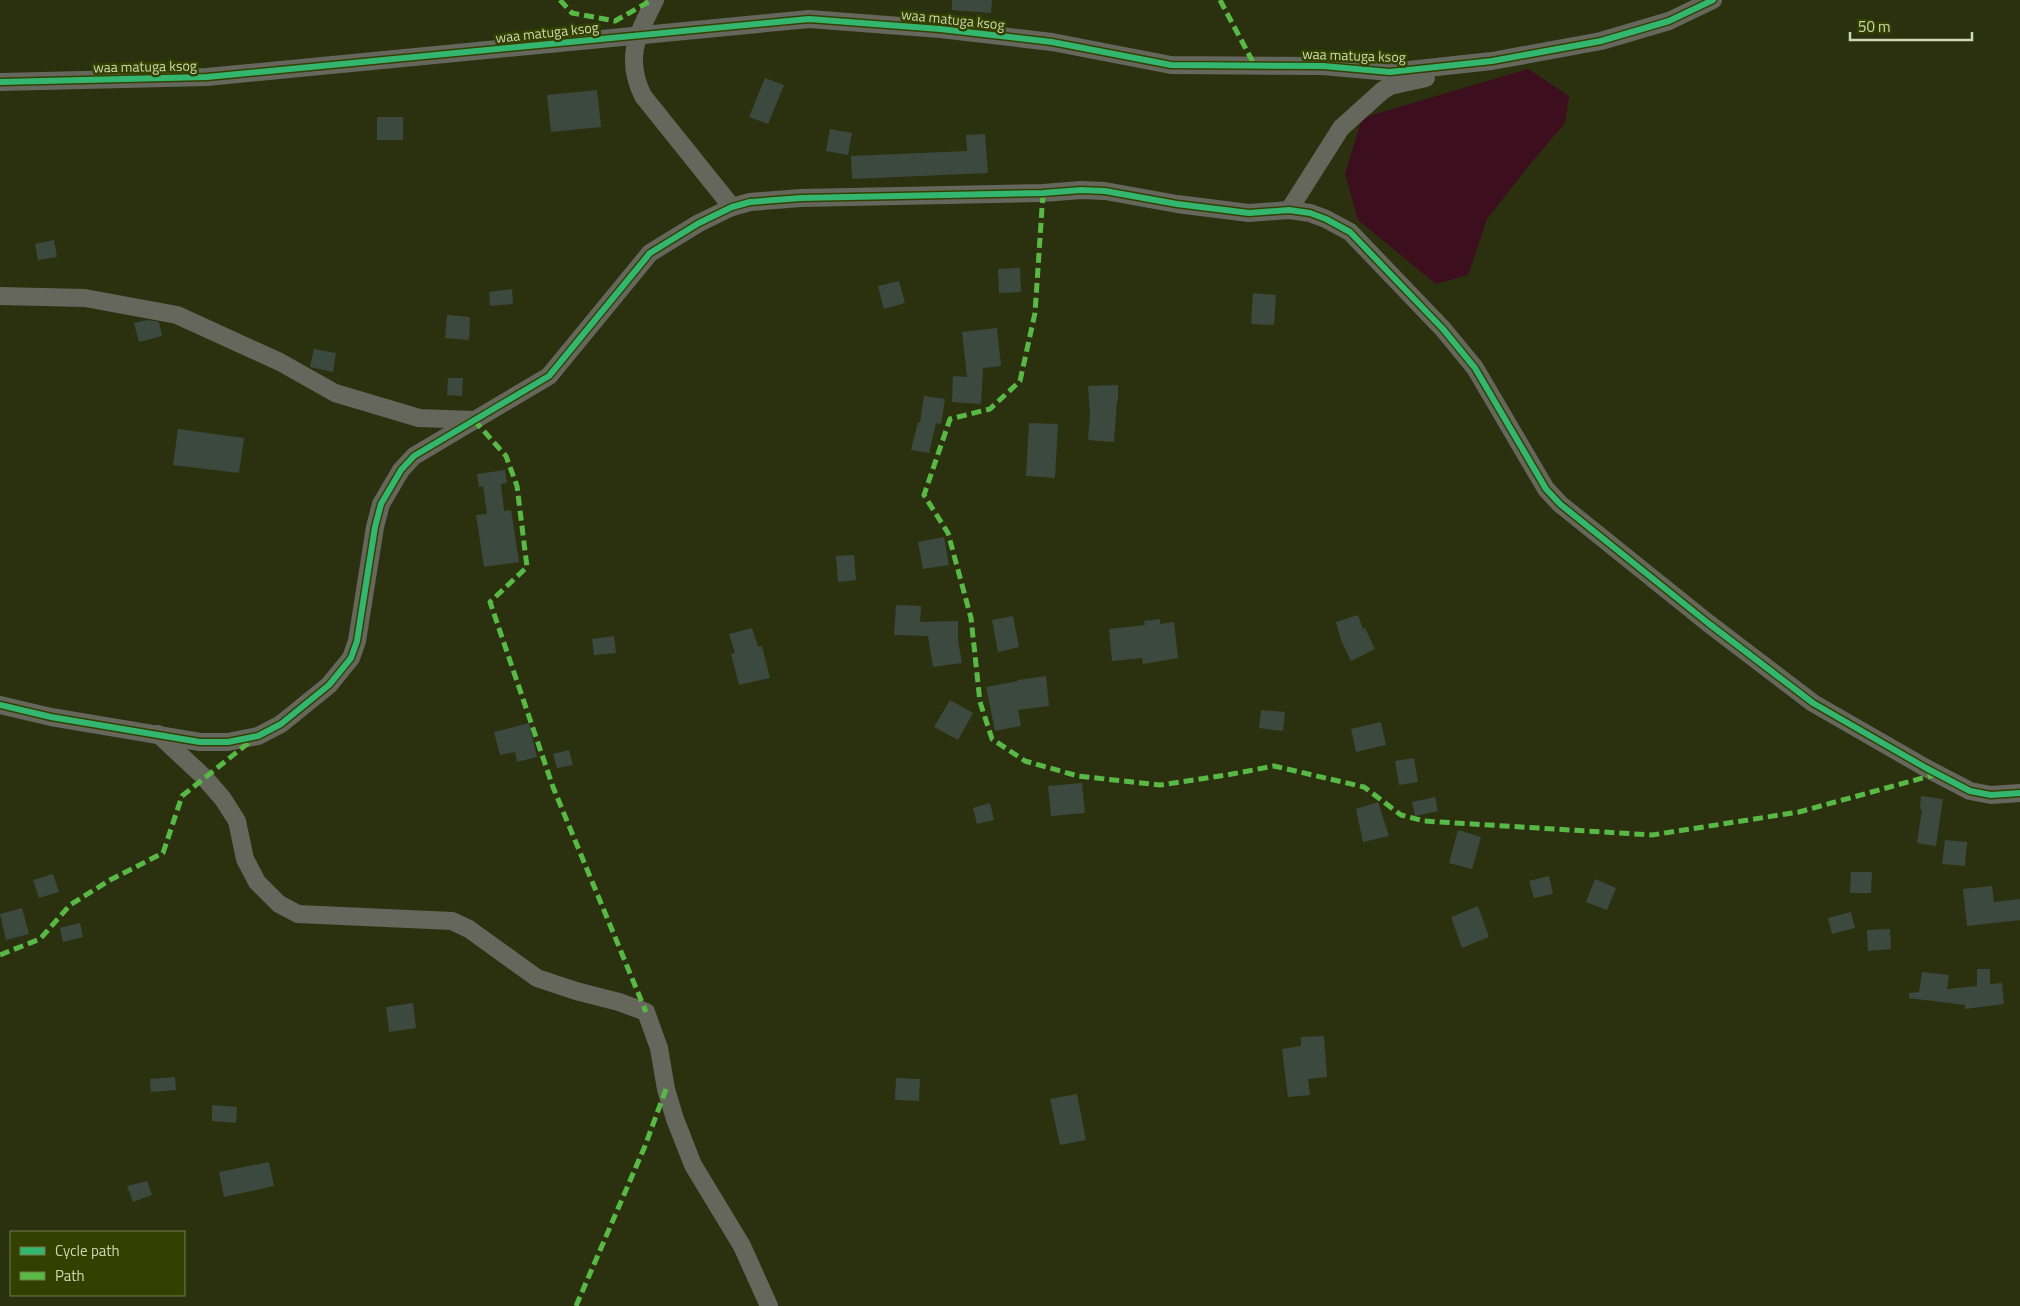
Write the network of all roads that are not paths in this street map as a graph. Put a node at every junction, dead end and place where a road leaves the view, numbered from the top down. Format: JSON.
{"nodes":[{"id":1,"x":655,"y":0,"type":"edge"},
{"id":2,"x":1713,"y":0,"type":"edge"},
{"id":3,"x":637,"y":36,"type":"junction"},
{"id":4,"x":1492,"y":61,"type":"junction"},
{"id":5,"x":0,"y":82,"type":"edge"},
{"id":6,"x":732,"y":206,"type":"junction"},
{"id":7,"x":1290,"y":210,"type":"junction"},
{"id":8,"x":0,"y":296,"type":"edge"},
{"id":9,"x":474,"y":420,"type":"junction"},
{"id":10,"x":0,"y":705,"type":"edge"},
{"id":11,"x":158,"y":734,"type":"junction"},
{"id":12,"x":2020,"y":793,"type":"edge"},
{"id":13,"x":769,"y":1306,"type":"edge"}],
"edges":[{"from":1,"to":3,"type":"street"},
{"from":2,"to":4,"type":"street","name":"waa matuga ksog"},
{"from":3,"to":4,"type":"street","name":"waa matuga ksog"},
{"from":3,"to":5,"type":"street","name":"waa matuga ksog"},
{"from":3,"to":6,"type":"street"},
{"from":4,"to":7,"type":"street"},
{"from":6,"to":7,"type":"street"},
{"from":6,"to":9,"type":"street"},
{"from":7,"to":12,"type":"street"},
{"from":8,"to":9,"type":"street"},
{"from":9,"to":11,"type":"street"},
{"from":10,"to":11,"type":"street"},
{"from":11,"to":13,"type":"street"}]}
